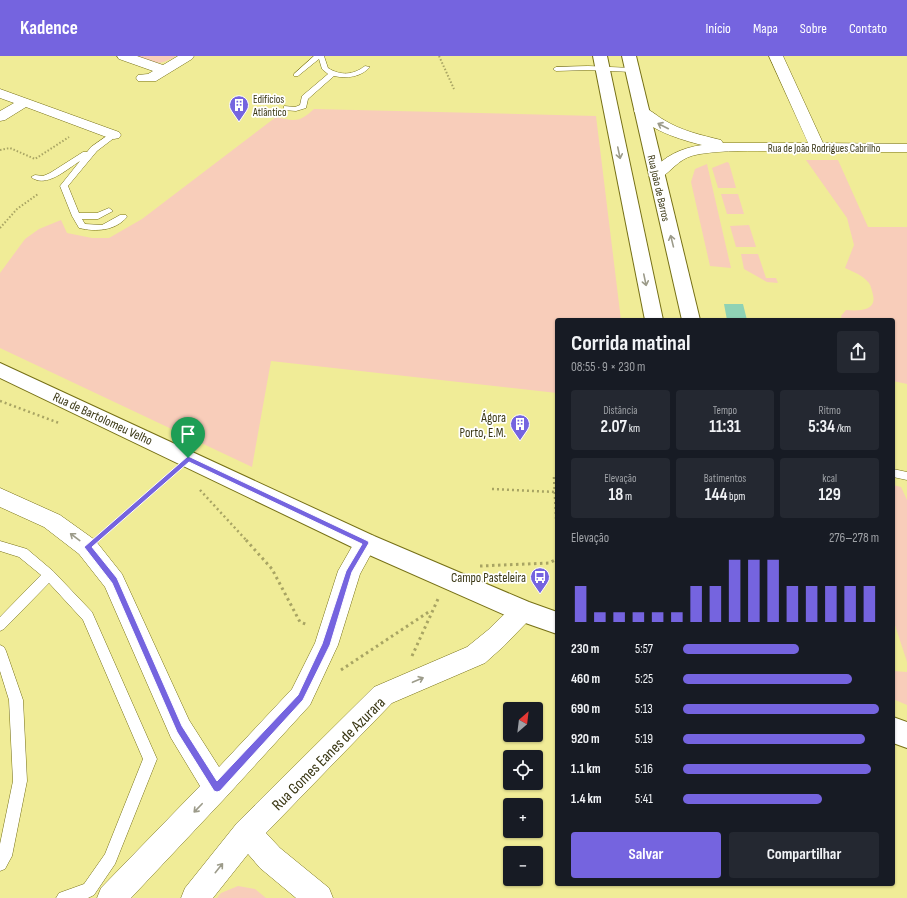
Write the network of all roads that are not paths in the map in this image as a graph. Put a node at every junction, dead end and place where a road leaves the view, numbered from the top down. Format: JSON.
{"nodes":[{"id":1,"x":124,"y":56,"type":"edge"},
{"id":2,"x":187,"y":56,"type":"edge"},
{"id":3,"x":318,"y":56,"type":"edge"},
{"id":4,"x":321,"y":56,"type":"edge"},
{"id":5,"x":776,"y":56,"type":"edge"},
{"id":6,"x":601,"y":62,"type":"edge"},
{"id":7,"x":630,"y":63,"type":"edge"},
{"id":8,"x":367,"y":67,"type":"dead end"},
{"id":9,"x":556,"y":69,"type":"dead end"},
{"id":10,"x":164,"y":70,"type":"junction"},
{"id":11,"x":333,"y":74,"type":"junction"},
{"id":12,"x":296,"y":75,"type":"dead end"},
{"id":13,"x":143,"y":78,"type":"dead end"},
{"id":14,"x":0,"y":93,"type":"edge"},
{"id":15,"x":25,"y":102,"type":"junction"},
{"id":16,"x":287,"y":108,"type":"dead end"},
{"id":17,"x":641,"y":112,"type":"junction"},
{"id":18,"x":611,"y":115,"type":"junction"},
{"id":19,"x":0,"y":117,"type":"edge"},
{"id":20,"x":648,"y":134,"type":"junction"},
{"id":21,"x":114,"y":135,"type":"joint"},
{"id":22,"x":97,"y":147,"type":"junction"},
{"id":23,"x":740,"y":147,"type":"junction"},
{"id":24,"x":817,"y":148,"type":"junction"},
{"id":25,"x":907,"y":148,"type":"edge"},
{"id":26,"x":703,"y":149,"type":"junction"},
{"id":27,"x":656,"y":175,"type":"junction"},
{"id":28,"x":35,"y":177,"type":"dead end"},
{"id":29,"x":109,"y":211,"type":"dead end"},
{"id":30,"x":76,"y":216,"type":"junction"},
{"id":31,"x":123,"y":217,"type":"dead end"},
{"id":32,"x":654,"y":318,"type":"edge"},
{"id":33,"x":691,"y":318,"type":"edge"},
{"id":34,"x":0,"y":370,"type":"edge"},
{"id":35,"x":895,"y":473,"type":"edge"},
{"id":36,"x":907,"y":476,"type":"edge"},
{"id":37,"x":0,"y":496,"type":"edge"},
{"id":38,"x":366,"y":543,"type":"junction"},
{"id":39,"x":0,"y":546,"type":"edge"},
{"id":40,"x":49,"y":575,"type":"junction"},
{"id":41,"x":523,"y":611,"type":"junction"},
{"id":42,"x":555,"y":622,"type":"edge"},
{"id":43,"x":0,"y":625,"type":"edge"},
{"id":44,"x":0,"y":651,"type":"edge"},
{"id":45,"x":895,"y":731,"type":"edge"},
{"id":46,"x":907,"y":734,"type":"edge"},
{"id":47,"x":217,"y":788,"type":"junction"},
{"id":48,"x":247,"y":833,"type":"junction"},
{"id":49,"x":0,"y":864,"type":"edge"},
{"id":50,"x":64,"y":898,"type":"edge"},
{"id":51,"x":111,"y":898,"type":"edge"},
{"id":52,"x":194,"y":898,"type":"edge"},
{"id":53,"x":319,"y":898,"type":"edge"}],
"edges":[{"from":1,"to":10,"type":"street"},
{"from":2,"to":10,"type":"street"},
{"from":3,"to":12,"type":"lane"},
{"from":4,"to":11,"type":"lane"},
{"from":5,"to":24,"type":"street"},
{"from":6,"to":7,"type":"lane"},
{"from":6,"to":9,"type":"lane"},
{"from":6,"to":18,"type":"street"},
{"from":7,"to":17,"type":"street","name":"Rua João de Barros"},
{"from":8,"to":11,"type":"lane"},
{"from":10,"to":13,"type":"street"},
{"from":11,"to":16,"type":"lane"},
{"from":14,"to":15,"type":"street"},
{"from":15,"to":19,"type":"street"},
{"from":15,"to":21,"type":"street"},
{"from":17,"to":20,"type":"street","name":"Rua João de Barros"},
{"from":23,"to":17,"type":"street","name":"Rua de João Rodrigues Cabrilho","one_way":true},
{"from":18,"to":20,"type":"street"},
{"from":18,"to":32,"type":"street","one_way":true},
{"from":20,"to":26,"type":"street","name":"Rua de João Rodrigues Cabrilho"},
{"from":20,"to":27,"type":"street","name":"Rua João de Barros"},
{"from":21,"to":22,"type":"lane"},
{"from":22,"to":28,"type":"lane"},
{"from":22,"to":30,"type":"lane"},
{"from":23,"to":24,"type":"street","name":"Rua de João Rodrigues Cabrilho"},
{"from":23,"to":26,"type":"street","name":"Rua de João Rodrigues Cabrilho"},
{"from":24,"to":25,"type":"street","name":"Rua de João Rodrigues Cabrilho"},
{"from":26,"to":27,"type":"street","name":"Rua de João Rodrigues Cabrilho"},
{"from":33,"to":27,"type":"street","name":"Rua João de Barros","one_way":true},
{"from":29,"to":30,"type":"lane"},
{"from":30,"to":31,"type":"lane"},
{"from":34,"to":38,"type":"street","name":"Rua de Bartolomeu Velho"},
{"from":35,"to":36,"type":"lane"},
{"from":47,"to":37,"type":"street","one_way":true},
{"from":38,"to":41,"type":"street","name":"Rua de Bartolomeu Velho"},
{"from":38,"to":47,"type":"street"},
{"from":39,"to":40,"type":"lane"},
{"from":40,"to":43,"type":"lane"},
{"from":40,"to":50,"type":"lane"},
{"from":41,"to":42,"type":"street","name":"Rua de Bartolomeu Velho"},
{"from":48,"to":41,"type":"street","name":"Rua Gomes Eanes de Azurara","one_way":true},
{"from":44,"to":49,"type":"lane"},
{"from":45,"to":46,"type":"street"},
{"from":47,"to":51,"type":"street","one_way":true},
{"from":52,"to":48,"type":"street","name":"Rua Gomes Eanes de Azurara","one_way":true},
{"from":48,"to":53,"type":"street"}]}
